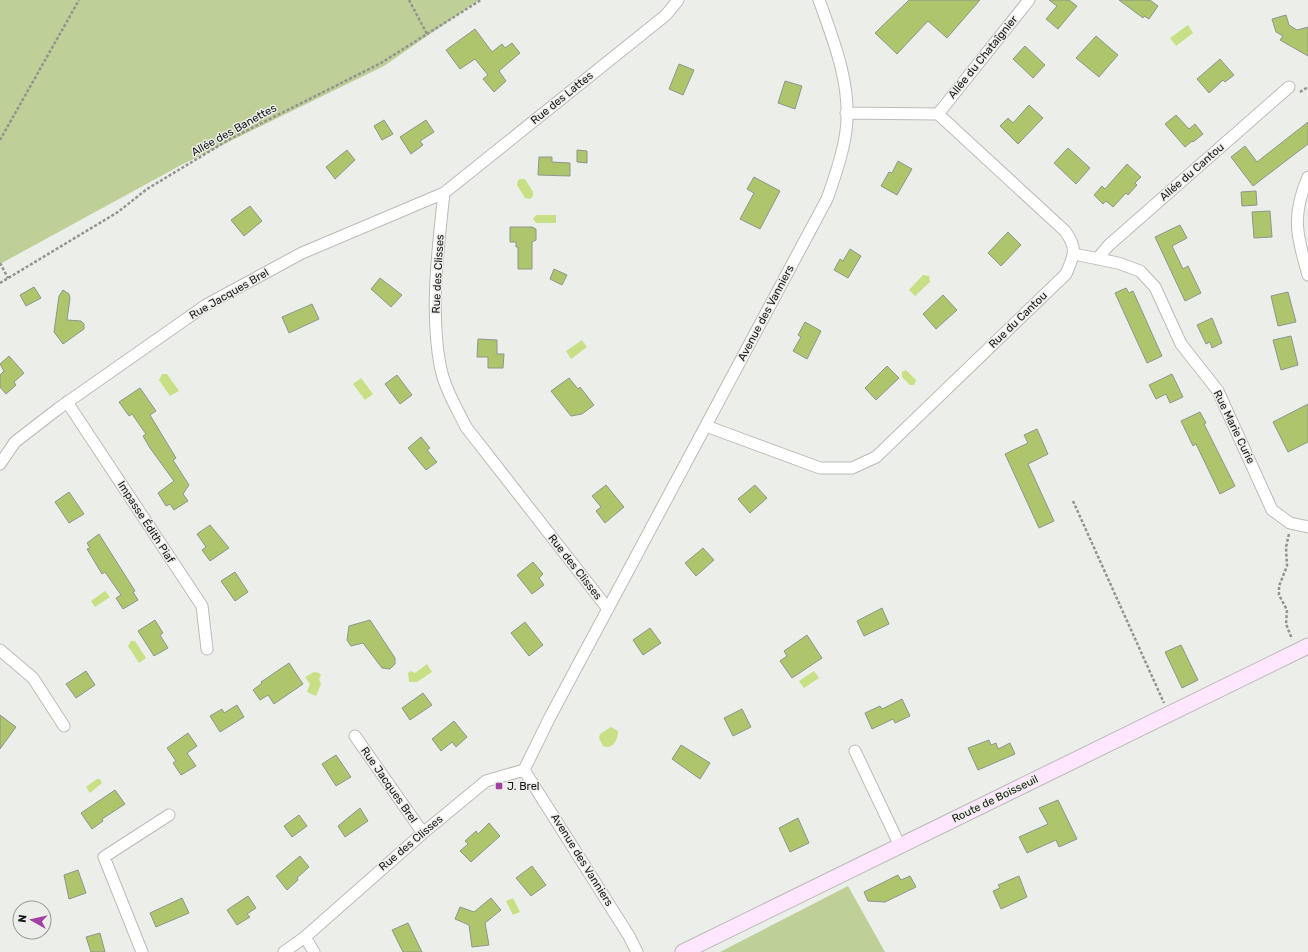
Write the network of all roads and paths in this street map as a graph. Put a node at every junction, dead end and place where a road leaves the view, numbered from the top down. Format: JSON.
{"nodes":[{"id":1,"x":79,"y":0,"type":"edge"},
{"id":2,"x":409,"y":0,"type":"edge"},
{"id":3,"x":480,"y":0,"type":"edge"},
{"id":4,"x":678,"y":0,"type":"edge"},
{"id":5,"x":819,"y":0,"type":"edge"},
{"id":6,"x":1028,"y":0,"type":"edge"},
{"id":7,"x":427,"y":34,"type":"junction"},
{"id":8,"x":1289,"y":87,"type":"dead end"},
{"id":9,"x":846,"y":113,"type":"junction"},
{"id":10,"x":938,"y":114,"type":"junction"},
{"id":11,"x":0,"y":140,"type":"edge"},
{"id":12,"x":1308,"y":177,"type":"edge"},
{"id":13,"x":444,"y":193,"type":"junction"},
{"id":14,"x":1074,"y":254,"type":"junction"},
{"id":15,"x":1097,"y":259,"type":"junction"},
{"id":16,"x":0,"y":263,"type":"edge"},
{"id":17,"x":1308,"y":275,"type":"edge"},
{"id":18,"x":8,"y":278,"type":"junction"},
{"id":19,"x":0,"y":284,"type":"edge"},
{"id":20,"x":67,"y":402,"type":"junction"},
{"id":21,"x":706,"y":426,"type":"junction"},
{"id":22,"x":0,"y":464,"type":"edge"},
{"id":23,"x":1073,"y":501,"type":"dead end"},
{"id":24,"x":1290,"y":523,"type":"junction"},
{"id":25,"x":1308,"y":526,"type":"edge"},
{"id":26,"x":608,"y":609,"type":"junction"},
{"id":27,"x":207,"y":649,"type":"dead end"},
{"id":28,"x":1303,"y":649,"type":"edge"},
{"id":29,"x":0,"y":650,"type":"edge"},
{"id":30,"x":1169,"y":714,"type":"junction"},
{"id":31,"x":64,"y":726,"type":"dead end"},
{"id":32,"x":355,"y":736,"type":"dead end"},
{"id":33,"x":855,"y":751,"type":"dead end"},
{"id":34,"x":524,"y":770,"type":"junction"},
{"id":35,"x":169,"y":815,"type":"dead end"},
{"id":36,"x":422,"y":833,"type":"junction"},
{"id":37,"x":900,"y":846,"type":"junction"},
{"id":38,"x":305,"y":937,"type":"junction"},
{"id":39,"x":142,"y":952,"type":"edge"},
{"id":40,"x":284,"y":952,"type":"edge"},
{"id":41,"x":314,"y":952,"type":"edge"},
{"id":42,"x":637,"y":952,"type":"edge"},
{"id":43,"x":683,"y":952,"type":"edge"}],
"edges":[{"from":1,"to":11,"type":"path"},
{"from":2,"to":7,"type":"path"},
{"from":3,"to":7,"type":"path","name":"Allée des Banettes"},
{"from":4,"to":13,"type":"street","name":"Rue des Lattes"},
{"from":5,"to":9,"type":"street","name":"Avenue des Vanniers"},
{"from":6,"to":10,"type":"street","name":"Allée du Chataîgnier"},
{"from":7,"to":18,"type":"path","name":"Allée des Banettes"},
{"from":8,"to":15,"type":"street","name":"Allée du Cantou"},
{"from":9,"to":10,"type":"street"},
{"from":9,"to":21,"type":"street","name":"Avenue des Vanniers"},
{"from":10,"to":14,"type":"street"},
{"from":12,"to":17,"type":"street"},
{"from":13,"to":20,"type":"street","name":"Rue Jacques Brel"},
{"from":13,"to":26,"type":"street","name":"Rue des Clisses"},
{"from":14,"to":15,"type":"street","name":"Rue Marie Curie"},
{"from":14,"to":21,"type":"street","name":"Rue du Cantou"},
{"from":15,"to":24,"type":"street","name":"Rue Marie Curie"},
{"from":16,"to":18,"type":"path"},
{"from":18,"to":19,"type":"path","name":"Allée des Banettes"},
{"from":20,"to":22,"type":"street","name":"Rue Jacques Brel"},
{"from":20,"to":27,"type":"street","name":"Impasse Édith Piaf"},
{"from":21,"to":26,"type":"street","name":"Avenue des Vanniers"},
{"from":23,"to":30,"type":"path"},
{"from":24,"to":25,"type":"street","name":"Rue Marie Curie"},
{"from":24,"to":28,"type":"path"},
{"from":26,"to":34,"type":"street","name":"Rue des Clisses"},
{"from":28,"to":30,"type":"main road","name":"Route de Boisseuil"},
{"from":29,"to":31,"type":"street"},
{"from":30,"to":37,"type":"main road","name":"Route de Boisseuil"},
{"from":32,"to":36,"type":"street","name":"Rue Jacques Brel"},
{"from":33,"to":37,"type":"street"},
{"from":34,"to":36,"type":"street","name":"Rue des Clisses"},
{"from":34,"to":42,"type":"street","name":"Avenue des Vanniers"},
{"from":35,"to":39,"type":"street"},
{"from":36,"to":38,"type":"street","name":"Rue des Clisses"},
{"from":37,"to":43,"type":"main road","name":"Route de Boisseuil"},
{"from":38,"to":40,"type":"street"},
{"from":38,"to":41,"type":"street"}]}
